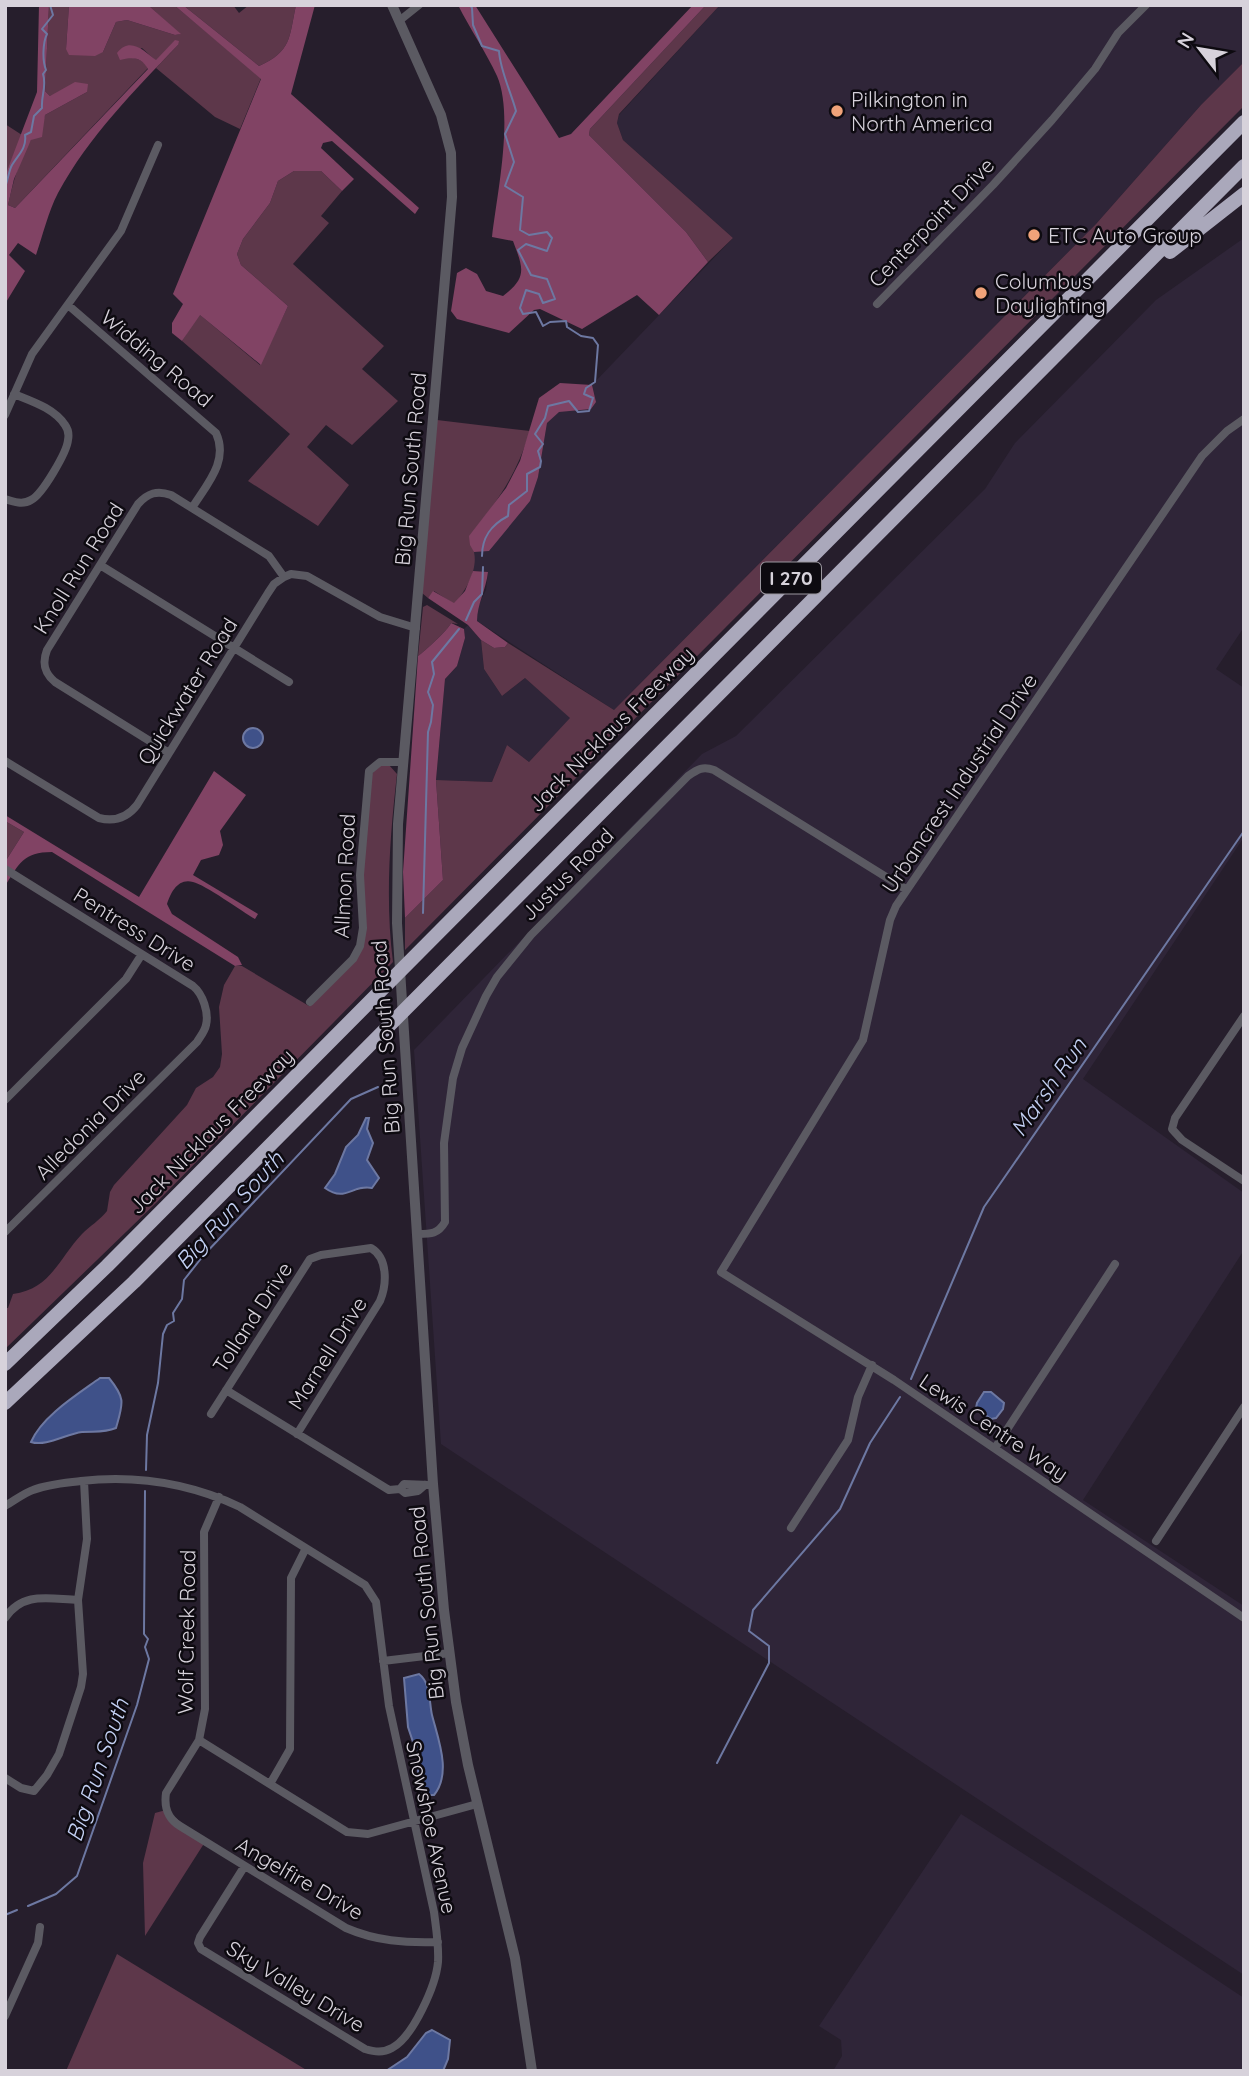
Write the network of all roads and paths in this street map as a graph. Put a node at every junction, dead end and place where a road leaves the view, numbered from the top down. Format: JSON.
{"nodes":[{"id":1,"x":392,"y":5,"type":"edge"},
{"id":2,"x":419,"y":5,"type":"edge"},
{"id":3,"x":1146,"y":5,"type":"edge"},
{"id":4,"x":399,"y":21,"type":"junction"},
{"id":5,"x":1244,"y":122,"type":"edge"},
{"id":6,"x":158,"y":145,"type":"dead end"},
{"id":7,"x":1244,"y":166,"type":"edge"},
{"id":8,"x":1244,"y":194,"type":"edge"},
{"id":9,"x":877,"y":304,"type":"dead end"},
{"id":10,"x":68,"y":305,"type":"junction"},
{"id":11,"x":1080,"y":332,"type":"junction"},
{"id":12,"x":14,"y":394,"type":"junction"},
{"id":13,"x":5,"y":415,"type":"edge"},
{"id":14,"x":1244,"y":419,"type":"edge"},
{"id":15,"x":5,"y":499,"type":"edge"},
{"id":16,"x":192,"y":508,"type":"junction"},
{"id":17,"x":100,"y":565,"type":"junction"},
{"id":18,"x":284,"y":577,"type":"junction"},
{"id":19,"x":416,"y":628,"type":"junction"},
{"id":20,"x":234,"y":648,"type":"junction"},
{"id":21,"x":289,"y":682,"type":"dead end"},
{"id":22,"x":169,"y":753,"type":"junction"},
{"id":23,"x":5,"y":761,"type":"edge"},
{"id":24,"x":404,"y":762,"type":"junction"},
{"id":25,"x":5,"y":869,"type":"edge"},
{"id":26,"x":906,"y":890,"type":"junction"},
{"id":27,"x":142,"y":954,"type":"junction"},
{"id":28,"x":310,"y":1002,"type":"dead end"},
{"id":29,"x":1244,"y":1016,"type":"edge"},
{"id":30,"x":197,"y":1042,"type":"joint"},
{"id":31,"x":5,"y":1100,"type":"edge"},
{"id":32,"x":1244,"y":1181,"type":"edge"},
{"id":33,"x":6,"y":1232,"type":"edge"},
{"id":34,"x":418,"y":1234,"type":"junction"},
{"id":35,"x":374,"y":1250,"type":"joint"},
{"id":36,"x":1115,"y":1265,"type":"dead end"},
{"id":37,"x":721,"y":1272,"type":"joint"},
{"id":38,"x":5,"y":1364,"type":"edge"},
{"id":39,"x":872,"y":1365,"type":"junction"},
{"id":40,"x":226,"y":1390,"type":"junction"},
{"id":41,"x":5,"y":1403,"type":"edge"},
{"id":42,"x":1244,"y":1407,"type":"edge"},
{"id":43,"x":211,"y":1413,"type":"dead end"},
{"id":44,"x":297,"y":1434,"type":"junction"},
{"id":45,"x":995,"y":1448,"type":"junction"},
{"id":46,"x":84,"y":1481,"type":"junction"},
{"id":47,"x":429,"y":1485,"type":"junction"},
{"id":48,"x":219,"y":1497,"type":"junction"},
{"id":49,"x":5,"y":1506,"type":"edge"},
{"id":50,"x":791,"y":1528,"type":"dead end"},
{"id":51,"x":1156,"y":1541,"type":"dead end"},
{"id":52,"x":306,"y":1548,"type":"junction"},
{"id":53,"x":78,"y":1600,"type":"junction"},
{"id":54,"x":5,"y":1618,"type":"edge"},
{"id":55,"x":1244,"y":1618,"type":"edge"},
{"id":56,"x":450,"y":1653,"type":"junction"},
{"id":57,"x":383,"y":1661,"type":"junction"},
{"id":58,"x":199,"y":1740,"type":"junction"},
{"id":59,"x":5,"y":1778,"type":"edge"},
{"id":60,"x":270,"y":1784,"type":"junction"},
{"id":61,"x":165,"y":1803,"type":"joint"},
{"id":62,"x":477,"y":1804,"type":"junction"},
{"id":63,"x":413,"y":1822,"type":"junction"},
{"id":64,"x":244,"y":1867,"type":"junction"},
{"id":65,"x":40,"y":1927,"type":"dead end"},
{"id":66,"x":438,"y":1942,"type":"junction"},
{"id":67,"x":5,"y":2016,"type":"edge"},
{"id":68,"x":379,"y":2052,"type":"joint"},
{"id":69,"x":532,"y":2071,"type":"edge"}],
"edges":[{"from":1,"to":4,"type":"street","name":"Big Run South Road"},
{"from":2,"to":4,"type":"street"},
{"from":3,"to":9,"type":"street","name":"Centerpoint Drive"},
{"from":4,"to":19,"type":"street","name":"Big Run South Road"},
{"from":5,"to":38,"type":"highway","name":"Jack Nicklaus Freeway","number":"I 270"},
{"from":6,"to":10,"type":"street"},
{"from":7,"to":11,"type":"highway","number":"I 270"},
{"from":8,"to":11,"type":"highway"},
{"from":10,"to":12,"type":"street"},
{"from":10,"to":16,"type":"street","name":"Widding Road"},
{"from":11,"to":41,"type":"highway","number":"I 270"},
{"from":12,"to":13,"type":"street"},
{"from":12,"to":15,"type":"street"},
{"from":14,"to":26,"type":"street","name":"Urbancrest Industrial Drive"},
{"from":16,"to":17,"type":"street","name":"Knoll Run Road"},
{"from":16,"to":18,"type":"street"},
{"from":17,"to":20,"type":"street"},
{"from":17,"to":22,"type":"street","name":"Knoll Run Road"},
{"from":18,"to":19,"type":"street"},
{"from":18,"to":20,"type":"street","name":"Quickwater Road"},
{"from":19,"to":24,"type":"street","name":"Big Run South Road"},
{"from":20,"to":21,"type":"street"},
{"from":20,"to":22,"type":"street","name":"Quickwater Road"},
{"from":22,"to":23,"type":"street","name":"Quickwater Road"},
{"from":24,"to":28,"type":"street","name":"Allmon Road"},
{"from":24,"to":34,"type":"street","name":"Big Run South Road"},
{"from":25,"to":27,"type":"street","name":"Pentress Drive"},
{"from":26,"to":34,"type":"street","name":"Justus Road"},
{"from":26,"to":37,"type":"street","name":"Urbancrest Industrial Drive"},
{"from":27,"to":30,"type":"street","name":"Pentress Drive"},
{"from":27,"to":31,"type":"street"},
{"from":29,"to":32,"type":"street"},
{"from":30,"to":33,"type":"street","name":"Alledonia Drive"},
{"from":34,"to":47,"type":"street","name":"Big Run South Road"},
{"from":35,"to":40,"type":"street","name":"Tolland Drive"},
{"from":35,"to":44,"type":"street","name":"Marnell Drive"},
{"from":36,"to":45,"type":"street"},
{"from":37,"to":39,"type":"street","name":"Lewis Centre Way"},
{"from":39,"to":45,"type":"street","name":"Lewis Centre Way"},
{"from":39,"to":50,"type":"street"},
{"from":40,"to":43,"type":"street","name":"Tolland Drive"},
{"from":40,"to":44,"type":"street"},
{"from":42,"to":51,"type":"street"},
{"from":44,"to":47,"type":"street"},
{"from":45,"to":55,"type":"street","name":"Lewis Centre Way"},
{"from":46,"to":48,"type":"street"},
{"from":46,"to":49,"type":"street"},
{"from":46,"to":53,"type":"street"},
{"from":47,"to":56,"type":"street","name":"Big Run South Road"},
{"from":48,"to":52,"type":"street"},
{"from":48,"to":58,"type":"street","name":"Wolf Creek Road"},
{"from":52,"to":57,"type":"street","name":"Snowshoe Avenue"},
{"from":52,"to":60,"type":"street"},
{"from":53,"to":54,"type":"street"},
{"from":53,"to":59,"type":"street"},
{"from":56,"to":57,"type":"street"},
{"from":56,"to":62,"type":"street","name":"Big Run South Road"},
{"from":57,"to":63,"type":"street","name":"Snowshoe Avenue"},
{"from":58,"to":60,"type":"street"},
{"from":58,"to":61,"type":"street","name":"Wolf Creek Road"},
{"from":60,"to":63,"type":"street"},
{"from":61,"to":64,"type":"street","name":"Angelfire Drive"},
{"from":62,"to":63,"type":"street"},
{"from":62,"to":69,"type":"street","name":"Big Run South Road"},
{"from":63,"to":66,"type":"street","name":"Snowshoe Avenue"},
{"from":64,"to":66,"type":"street","name":"Angelfire Drive"},
{"from":64,"to":68,"type":"street","name":"Sky Valley Drive"},
{"from":65,"to":67,"type":"street"},
{"from":66,"to":68,"type":"street","name":"Snowshoe Avenue"}]}
